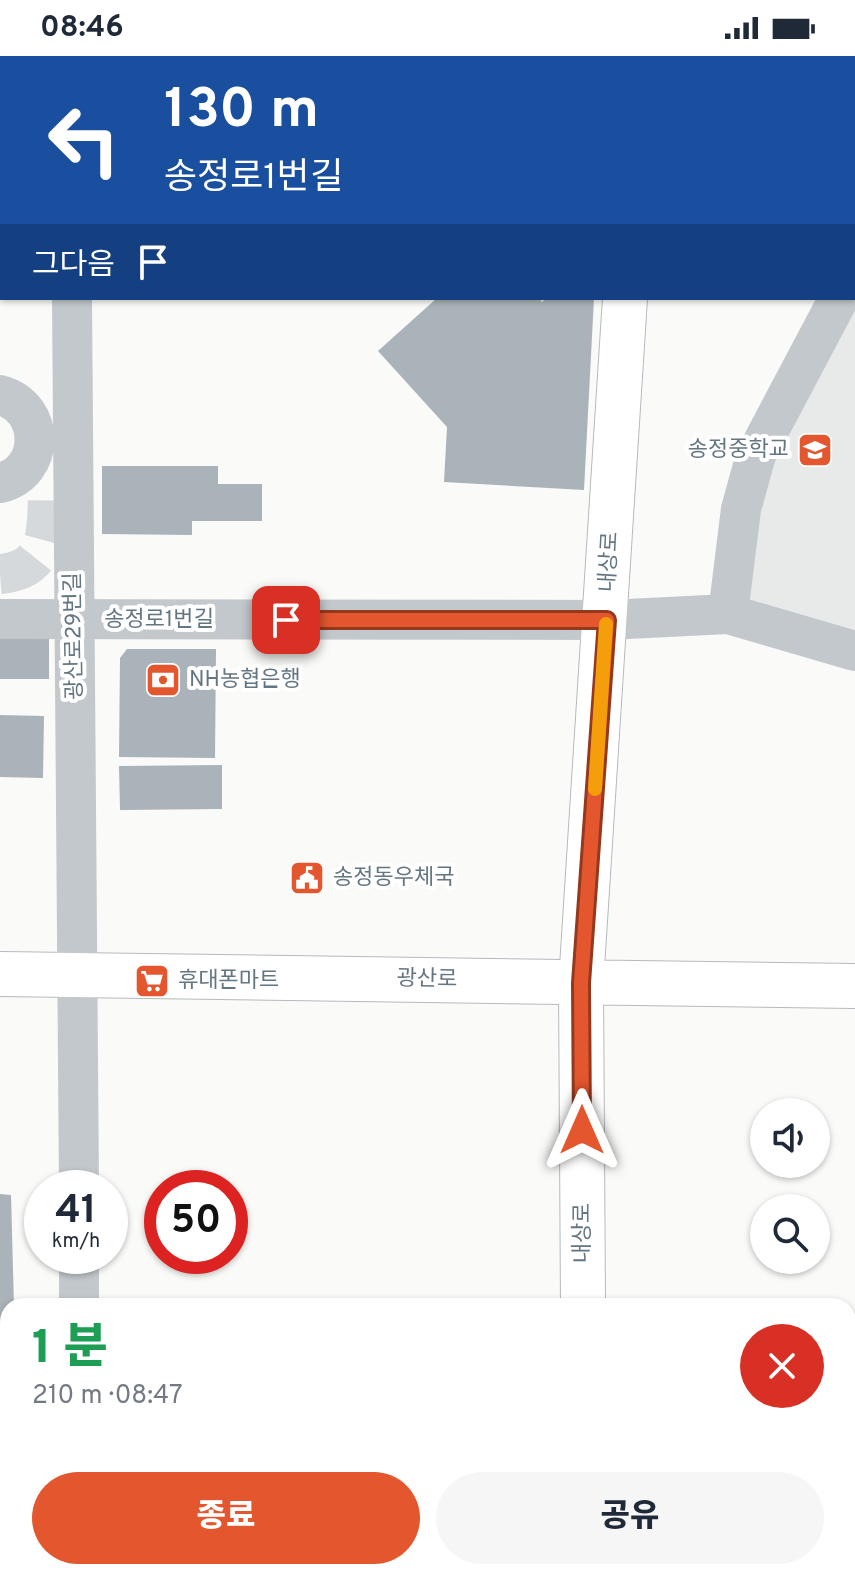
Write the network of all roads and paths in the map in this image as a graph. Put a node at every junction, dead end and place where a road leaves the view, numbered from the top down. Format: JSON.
{"nodes":[{"id":1,"x":72,"y":300,"type":"edge"},
{"id":2,"x":625,"y":300,"type":"edge"},
{"id":3,"x":838,"y":300,"type":"edge"},
{"id":4,"x":10,"y":400,"type":"edge"},
{"id":5,"x":73,"y":425,"type":"junction"},
{"id":6,"x":21,"y":476,"type":"edge"},
{"id":7,"x":728,"y":614,"type":"junction"},
{"id":8,"x":0,"y":619,"type":"edge"},
{"id":9,"x":75,"y":620,"type":"junction"},
{"id":10,"x":607,"y":620,"type":"junction"},
{"id":11,"x":855,"y":651,"type":"edge"},
{"id":12,"x":0,"y":974,"type":"edge"},
{"id":13,"x":79,"y":975,"type":"junction"},
{"id":14,"x":581,"y":983,"type":"junction"},
{"id":15,"x":855,"y":986,"type":"edge"},
{"id":16,"x":79,"y":1170,"type":"edge"},
{"id":17,"x":79,"y":1274,"type":"edge"},
{"id":18,"x":79,"y":1298,"type":"edge"},
{"id":19,"x":583,"y":1298,"type":"edge"}],
"edges":[{"from":1,"to":5,"type":"street","name":"광산로29번길"},
{"from":2,"to":10,"type":"main road","name":"내상로"},
{"from":3,"to":7,"type":"street"},
{"from":4,"to":5,"type":"street"},
{"from":4,"to":6,"type":"street"},
{"from":5,"to":6,"type":"street"},
{"from":5,"to":9,"type":"street","name":"광산로29번길"},
{"from":7,"to":10,"type":"street","name":"송정로1번길"},
{"from":7,"to":11,"type":"street","name":"송정로1번길"},
{"from":8,"to":9,"type":"street","name":"송정로1번길"},
{"from":9,"to":10,"type":"street","name":"송정로1번길"},
{"from":9,"to":13,"type":"street","name":"광산로29번길"},
{"from":10,"to":14,"type":"main road","name":"내상로"},
{"from":12,"to":13,"type":"main road","name":"광산로"},
{"from":13,"to":14,"type":"main road","name":"광산로"},
{"from":13,"to":16,"type":"street","name":"광산로29번길"},
{"from":14,"to":15,"type":"main road","name":"광산로"},
{"from":14,"to":19,"type":"main road","name":"내상로"},
{"from":17,"to":18,"type":"street"}]}
